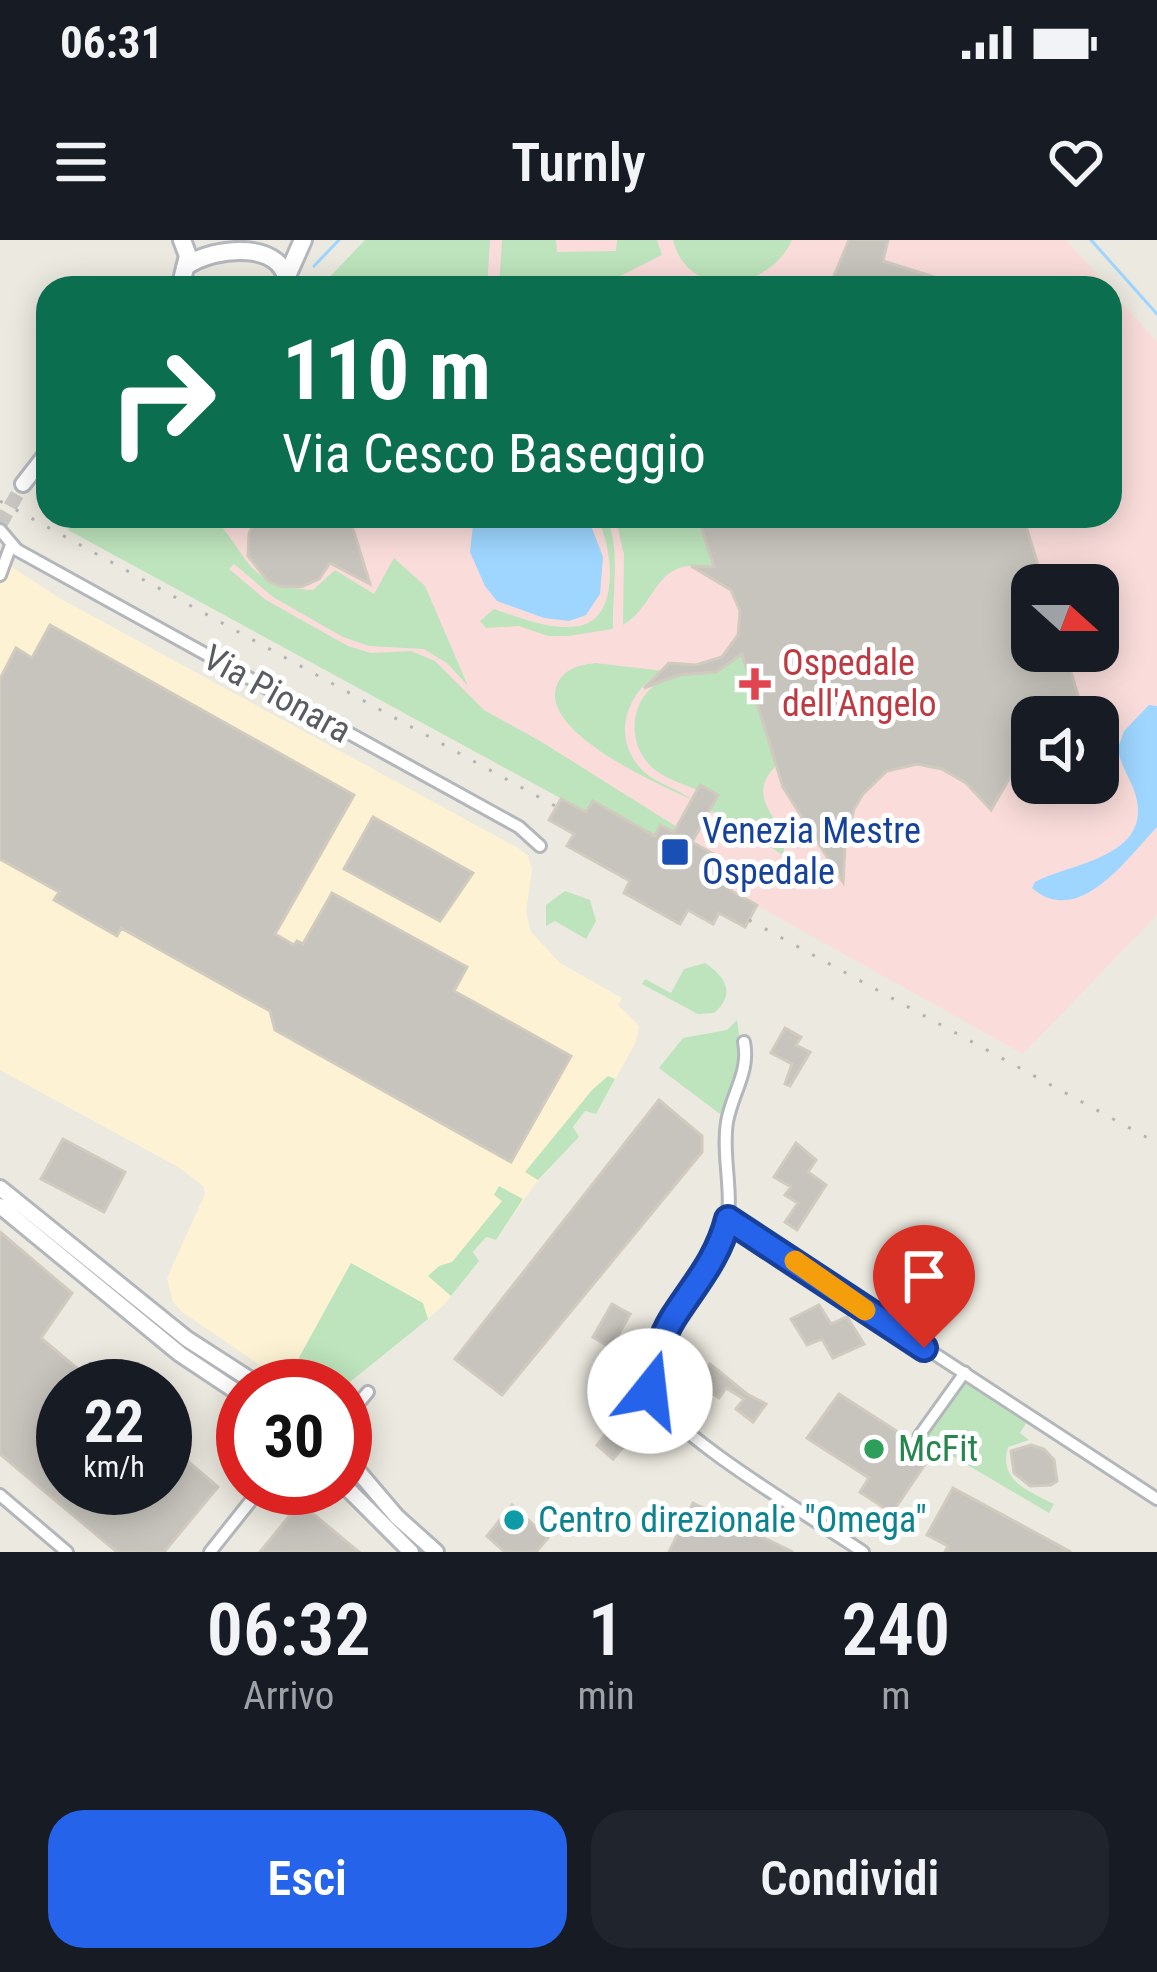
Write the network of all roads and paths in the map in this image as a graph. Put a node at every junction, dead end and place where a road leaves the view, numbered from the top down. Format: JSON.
{"nodes":[{"id":1,"x":182,"y":240,"type":"edge"},
{"id":2,"x":290,"y":240,"type":"edge"},
{"id":3,"x":303,"y":240,"type":"edge"},
{"id":4,"x":242,"y":246,"type":"edge"},
{"id":5,"x":184,"y":266,"type":"junction"},
{"id":6,"x":182,"y":276,"type":"edge"},
{"id":7,"x":285,"y":276,"type":"edge"},
{"id":8,"x":289,"y":276,"type":"edge"},
{"id":9,"x":36,"y":467,"type":"edge"},
{"id":10,"x":23,"y":484,"type":"tunnel mouth"},
{"id":11,"x":0,"y":530,"type":"edge"},
{"id":12,"x":11,"y":545,"type":"junction"},
{"id":13,"x":0,"y":575,"type":"edge"},
{"id":14,"x":540,"y":846,"type":"dead end"},
{"id":15,"x":745,"y":1042,"type":"dead end"},
{"id":16,"x":0,"y":1188,"type":"edge"},
{"id":17,"x":0,"y":1206,"type":"edge"},
{"id":18,"x":728,"y":1219,"type":"junction"},
{"id":19,"x":217,"y":1359,"type":"edge"},
{"id":20,"x":965,"y":1372,"type":"junction"},
{"id":21,"x":216,"y":1378,"type":"edge"},
{"id":22,"x":919,"y":1436,"type":"dead end"},
{"id":23,"x":372,"y":1488,"type":"edge"},
{"id":24,"x":0,"y":1495,"type":"edge"},
{"id":25,"x":1157,"y":1499,"type":"edge"},
{"id":26,"x":372,"y":1513,"type":"edge"},
{"id":27,"x":240,"y":1515,"type":"edge"},
{"id":28,"x":67,"y":1552,"type":"edge"},
{"id":29,"x":210,"y":1552,"type":"edge"},
{"id":30,"x":411,"y":1552,"type":"edge"},
{"id":31,"x":436,"y":1552,"type":"edge"},
{"id":32,"x":863,"y":1552,"type":"edge"}],
"edges":[{"from":1,"to":5,"type":"main road"},
{"from":2,"to":4,"type":"main road"},
{"from":3,"to":8,"type":"main road"},
{"from":4,"to":5,"type":"main road"},
{"from":4,"to":7,"type":"main road"},
{"from":5,"to":6,"type":"main road"},
{"from":9,"to":10,"type":"street"},
{"from":11,"to":12,"type":"street","name":"Via Pionara"},
{"from":12,"to":13,"type":"street"},
{"from":12,"to":14,"type":"street","name":"Via Pionara"},
{"from":15,"to":18,"type":"street"},
{"from":16,"to":19,"type":"street"},
{"from":17,"to":21,"type":"street"},
{"from":18,"to":20,"type":"street"},
{"from":18,"to":32,"type":"street"},
{"from":20,"to":22,"type":"street"},
{"from":20,"to":25,"type":"street"},
{"from":23,"to":31,"type":"street"},
{"from":24,"to":28,"type":"street"},
{"from":26,"to":30,"type":"street"},
{"from":27,"to":29,"type":"street"}]}
